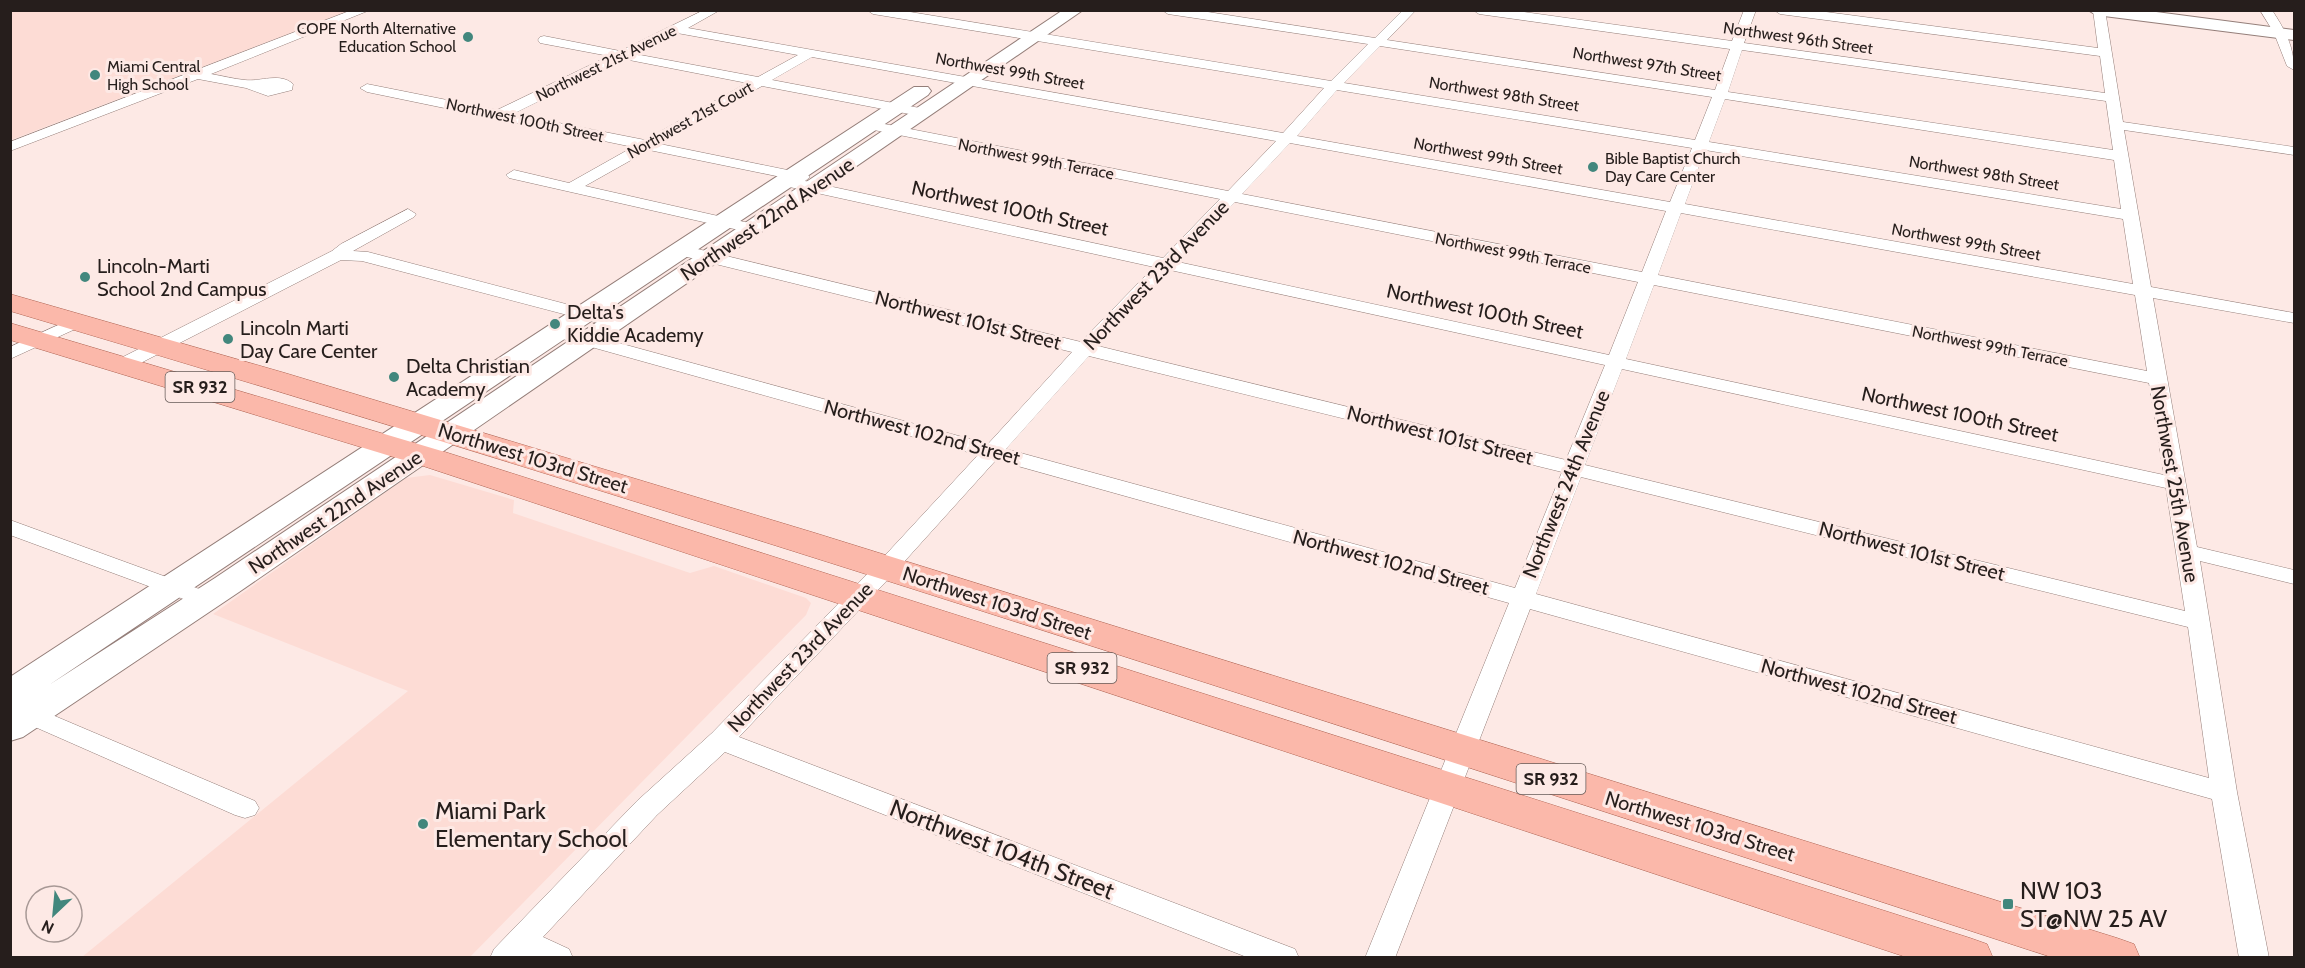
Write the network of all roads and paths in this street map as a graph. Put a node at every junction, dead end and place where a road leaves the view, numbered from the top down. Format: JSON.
{"nodes":[{"id":1,"x":364,"y":10,"type":"edge"},
{"id":2,"x":714,"y":10,"type":"edge"},
{"id":3,"x":873,"y":10,"type":"edge"},
{"id":4,"x":1076,"y":10,"type":"edge"},
{"id":5,"x":1168,"y":10,"type":"edge"},
{"id":6,"x":1410,"y":10,"type":"edge"},
{"id":7,"x":1479,"y":10,"type":"edge"},
{"id":8,"x":1750,"y":10,"type":"edge"},
{"id":9,"x":1780,"y":10,"type":"edge"},
{"id":10,"x":2266,"y":10,"type":"edge"},
{"id":11,"x":2098,"y":11,"type":"edge"},
{"id":12,"x":1038,"y":20,"type":"edge"},
{"id":13,"x":675,"y":29,"type":"junction"},
{"id":14,"x":1009,"y":33,"type":"junction"},
{"id":15,"x":2287,"y":34,"type":"edge"},
{"id":16,"x":544,"y":40,"type":"dead end"},
{"id":17,"x":1380,"y":42,"type":"junction"},
{"id":18,"x":990,"y":46,"type":"dead end"},
{"id":19,"x":1737,"y":47,"type":"junction"},
{"id":20,"x":810,"y":53,"type":"junction"},
{"id":21,"x":2105,"y":53,"type":"junction"},
{"id":22,"x":622,"y":55,"type":"junction"},
{"id":23,"x":2295,"y":66,"type":"edge"},
{"id":24,"x":197,"y":75,"type":"junction"},
{"id":25,"x":958,"y":75,"type":"junction"},
{"id":26,"x":761,"y":81,"type":"junction"},
{"id":27,"x":249,"y":85,"type":"dead end"},
{"id":28,"x":1334,"y":85,"type":"junction"},
{"id":29,"x":367,"y":88,"type":"dead end"},
{"id":30,"x":1720,"y":94,"type":"junction"},
{"id":31,"x":2112,"y":98,"type":"junction"},
{"id":32,"x":897,"y":107,"type":"junction"},
{"id":33,"x":925,"y":113,"type":"junction"},
{"id":34,"x":499,"y":115,"type":"junction"},
{"id":35,"x":869,"y":125,"type":"junction"},
{"id":36,"x":2116,"y":125,"type":"junction"},
{"id":37,"x":898,"y":131,"type":"junction"},
{"id":38,"x":1287,"y":138,"type":"junction"},
{"id":39,"x":1701,"y":144,"type":"junction"},
{"id":40,"x":646,"y":145,"type":"junction"},
{"id":41,"x":10,"y":147,"type":"edge"},
{"id":42,"x":2295,"y":151,"type":"edge"},
{"id":43,"x":2120,"y":156,"type":"junction"},
{"id":44,"x":514,"y":175,"type":"dead end"},
{"id":45,"x":804,"y":181,"type":"junction"},
{"id":46,"x":571,"y":188,"type":"junction"},
{"id":47,"x":1230,"y":197,"type":"junction"},
{"id":48,"x":1675,"y":208,"type":"junction"},
{"id":49,"x":408,"y":214,"type":"dead end"},
{"id":50,"x":2130,"y":215,"type":"junction"},
{"id":51,"x":724,"y":222,"type":"junction"},
{"id":52,"x":752,"y":228,"type":"junction"},
{"id":53,"x":681,"y":250,"type":"junction"},
{"id":54,"x":338,"y":255,"type":"junction"},
{"id":55,"x":710,"y":257,"type":"junction"},
{"id":56,"x":1166,"y":265,"type":"junction"},
{"id":57,"x":1647,"y":280,"type":"junction"},
{"id":58,"x":2142,"y":291,"type":"junction"},
{"id":59,"x":10,"y":302,"type":"edge"},
{"id":60,"x":584,"y":314,"type":"junction"},
{"id":61,"x":2295,"y":318,"type":"edge"},
{"id":62,"x":78,"y":321,"type":"junction"},
{"id":63,"x":613,"y":322,"type":"junction"},
{"id":64,"x":10,"y":331,"type":"edge"},
{"id":65,"x":558,"y":332,"type":"junction"},
{"id":66,"x":40,"y":340,"type":"junction"},
{"id":67,"x":587,"y":340,"type":"junction"},
{"id":68,"x":160,"y":346,"type":"junction"},
{"id":69,"x":1085,"y":349,"type":"junction"},
{"id":70,"x":10,"y":354,"type":"edge"},
{"id":71,"x":1614,"y":363,"type":"junction"},
{"id":72,"x":124,"y":364,"type":"junction"},
{"id":73,"x":2157,"y":379,"type":"junction"},
{"id":74,"x":420,"y":439,"type":"junction"},
{"id":75,"x":991,"y":451,"type":"junction"},
{"id":76,"x":1573,"y":468,"type":"junction"},
{"id":77,"x":2175,"y":484,"type":"junction"},
{"id":78,"x":10,"y":527,"type":"edge"},
{"id":79,"x":2187,"y":551,"type":"junction"},
{"id":80,"x":2295,"y":577,"type":"edge"},
{"id":81,"x":872,"y":582,"type":"junction"},
{"id":82,"x":173,"y":588,"type":"junction"},
{"id":83,"x":1521,"y":598,"type":"junction"},
{"id":84,"x":205,"y":599,"type":"junction"},
{"id":85,"x":2199,"y":621,"type":"junction"},
{"id":86,"x":16,"y":711,"type":"edge"},
{"id":87,"x":721,"y":740,"type":"junction"},
{"id":88,"x":1456,"y":769,"type":"junction"},
{"id":89,"x":2224,"y":792,"type":"junction"},
{"id":90,"x":245,"y":808,"type":"dead end"},
{"id":91,"x":513,"y":949,"type":"edge"},
{"id":92,"x":558,"y":957,"type":"edge"},
{"id":93,"x":1284,"y":957,"type":"edge"},
{"id":94,"x":1380,"y":957,"type":"edge"},
{"id":95,"x":1970,"y":957,"type":"edge"},
{"id":96,"x":2117,"y":957,"type":"edge"},
{"id":97,"x":2254,"y":957,"type":"edge"}],
"edges":[{"from":1,"to":24,"type":"street"},
{"from":2,"to":13,"type":"street","name":"Northwest 21st Avenue"},
{"from":3,"to":14,"type":"street"},
{"from":4,"to":12,"type":"main road","name":"Northwest 22nd Avenue"},
{"from":5,"to":17,"type":"street","name":"Northwest 97th Street"},
{"from":6,"to":17,"type":"street","name":"Northwest 23rd Avenue"},
{"from":7,"to":19,"type":"street","name":"Northwest 96th Street"},
{"from":8,"to":19,"type":"street","name":"Northwest 24th Avenue"},
{"from":9,"to":21,"type":"street"},
{"from":10,"to":15,"type":"street"},
{"from":11,"to":15,"type":"main road"},
{"from":11,"to":21,"type":"street","name":"Northwest 25th Avenue"},
{"from":12,"to":14,"type":"main road","name":"Northwest 22nd Avenue"},
{"from":12,"to":25,"type":"main road","name":"Northwest 22nd Avenue"},
{"from":12,"to":28,"type":"street","name":"Northwest 98th Street"},
{"from":13,"to":20,"type":"street","name":"Northwest 99th Street"},
{"from":13,"to":22,"type":"street","name":"Northwest 21st Avenue"},
{"from":14,"to":18,"type":"main road","name":"Northwest 22nd Avenue"},
{"from":15,"to":23,"type":"street"},
{"from":16,"to":22,"type":"street"},
{"from":17,"to":28,"type":"street","name":"Northwest 23rd Avenue"},
{"from":17,"to":30,"type":"street","name":"Northwest 97th Street"},
{"from":19,"to":30,"type":"street","name":"Northwest 24th Avenue"},
{"from":19,"to":31,"type":"street","name":"Northwest 96th Street"},
{"from":20,"to":25,"type":"street","name":"Northwest 99th Street"},
{"from":20,"to":26,"type":"street","name":"Northwest 21st Court"},
{"from":21,"to":31,"type":"street","name":"Northwest 25th Avenue"},
{"from":22,"to":26,"type":"street"},
{"from":22,"to":34,"type":"street","name":"Northwest 21st Avenue"},
{"from":24,"to":27,"type":"street"},
{"from":24,"to":41,"type":"street"},
{"from":25,"to":32,"type":"main road","name":"Northwest 22nd Avenue"},
{"from":25,"to":33,"type":"main road","name":"Northwest 22nd Avenue"},
{"from":25,"to":38,"type":"street","name":"Northwest 99th Street"},
{"from":26,"to":32,"type":"street"},
{"from":26,"to":40,"type":"street","name":"Northwest 21st Court"},
{"from":28,"to":38,"type":"street","name":"Northwest 23rd Avenue"},
{"from":28,"to":39,"type":"street","name":"Northwest 98th Street"},
{"from":29,"to":34,"type":"street","name":"Northwest 100th Street"},
{"from":30,"to":39,"type":"street","name":"Northwest 24th Avenue"},
{"from":30,"to":43,"type":"street","name":"Northwest 97th Street"},
{"from":31,"to":36,"type":"street","name":"Northwest 25th Avenue"},
{"from":32,"to":33,"type":"street"},
{"from":32,"to":35,"type":"main road","name":"Northwest 22nd Avenue"},
{"from":33,"to":37,"type":"main road","name":"Northwest 22nd Avenue"},
{"from":34,"to":40,"type":"street","name":"Northwest 100th Street"},
{"from":35,"to":37,"type":"street","name":"Northwest 99th Terrace"},
{"from":35,"to":45,"type":"main road","name":"Northwest 22nd Avenue"},
{"from":36,"to":42,"type":"street"},
{"from":36,"to":43,"type":"street","name":"Northwest 25th Avenue"},
{"from":37,"to":45,"type":"main road","name":"Northwest 22nd Avenue"},
{"from":37,"to":47,"type":"street","name":"Northwest 99th Terrace"},
{"from":38,"to":47,"type":"street","name":"Northwest 23rd Avenue"},
{"from":38,"to":48,"type":"street","name":"Northwest 99th Street"},
{"from":39,"to":48,"type":"street","name":"Northwest 24th Avenue"},
{"from":39,"to":50,"type":"street","name":"Northwest 98th Street"},
{"from":40,"to":45,"type":"street","name":"Northwest 100th Street"},
{"from":40,"to":46,"type":"street","name":"Northwest 21st Court"},
{"from":43,"to":50,"type":"street","name":"Northwest 25th Avenue"},
{"from":44,"to":46,"type":"street"},
{"from":45,"to":51,"type":"main road","name":"Northwest 22nd Avenue"},
{"from":45,"to":52,"type":"main road","name":"Northwest 22nd Avenue"},
{"from":45,"to":56,"type":"street","name":"Northwest 100th Street"},
{"from":46,"to":51,"type":"street"},
{"from":47,"to":56,"type":"street","name":"Northwest 23rd Avenue"},
{"from":47,"to":57,"type":"street","name":"Northwest 99th Terrace"},
{"from":48,"to":57,"type":"street","name":"Northwest 24th Avenue"},
{"from":48,"to":58,"type":"street","name":"Northwest 99th Street"},
{"from":49,"to":54,"type":"street"},
{"from":50,"to":58,"type":"street","name":"Northwest 25th Avenue"},
{"from":51,"to":52,"type":"street"},
{"from":51,"to":53,"type":"main road","name":"Northwest 22nd Avenue"},
{"from":52,"to":55,"type":"main road","name":"Northwest 22nd Avenue"},
{"from":53,"to":55,"type":"street","name":"Northwest 101st Street"},
{"from":53,"to":60,"type":"main road","name":"Northwest 22nd Avenue"},
{"from":54,"to":60,"type":"street"},
{"from":54,"to":68,"type":"street"},
{"from":55,"to":63,"type":"main road","name":"Northwest 22nd Avenue"},
{"from":55,"to":69,"type":"street","name":"Northwest 101st Street"},
{"from":56,"to":69,"type":"street","name":"Northwest 23rd Avenue"},
{"from":56,"to":71,"type":"street","name":"Northwest 100th Street"},
{"from":57,"to":71,"type":"street","name":"Northwest 24th Avenue"},
{"from":57,"to":73,"type":"street","name":"Northwest 99th Terrace"},
{"from":58,"to":61,"type":"street","name":"Northwest 99th Street"},
{"from":58,"to":73,"type":"street","name":"Northwest 25th Avenue"},
{"from":59,"to":62,"type":"main road","name":"Northwest 103rd Street","number":"SR 932"},
{"from":60,"to":63,"type":"street"},
{"from":60,"to":65,"type":"main road","name":"Northwest 22nd Avenue"},
{"from":62,"to":66,"type":"street"},
{"from":62,"to":68,"type":"main road","name":"Northwest 103rd Street","number":"SR 932"},
{"from":63,"to":67,"type":"main road","name":"Northwest 22nd Avenue"},
{"from":64,"to":66,"type":"main road","name":"Northwest 103rd Street","number":"SR 932"},
{"from":65,"to":67,"type":"street","name":"Northwest 102nd Street"},
{"from":65,"to":74,"type":"main road","name":"Northwest 22nd Avenue"},
{"from":66,"to":70,"type":"street"},
{"from":66,"to":72,"type":"main road","name":"Northwest 103rd Street","number":"SR 932"},
{"from":67,"to":74,"type":"main road","name":"Northwest 22nd Avenue"},
{"from":67,"to":75,"type":"street","name":"Northwest 102nd Street"},
{"from":68,"to":72,"type":"street"},
{"from":68,"to":74,"type":"main road","name":"Northwest 103rd Street","number":"SR 932"},
{"from":69,"to":75,"type":"street","name":"Northwest 23rd Avenue"},
{"from":69,"to":76,"type":"street","name":"Northwest 101st Street"},
{"from":71,"to":76,"type":"street","name":"Northwest 24th Avenue"},
{"from":71,"to":77,"type":"street","name":"Northwest 100th Street"},
{"from":72,"to":74,"type":"main road","name":"Northwest 103rd Street","number":"SR 932"},
{"from":73,"to":77,"type":"street","name":"Northwest 25th Avenue"},
{"from":74,"to":81,"type":"main road","name":"Northwest 103rd Street","number":"SR 932"},
{"from":74,"to":82,"type":"main road","name":"Northwest 22nd Avenue"},
{"from":74,"to":84,"type":"main road","name":"Northwest 22nd Avenue"},
{"from":75,"to":81,"type":"street","name":"Northwest 23rd Avenue"},
{"from":75,"to":83,"type":"street","name":"Northwest 102nd Street"},
{"from":76,"to":83,"type":"street","name":"Northwest 24th Avenue"},
{"from":76,"to":85,"type":"street","name":"Northwest 101st Street"},
{"from":77,"to":79,"type":"street","name":"Northwest 25th Avenue"},
{"from":78,"to":82,"type":"street"},
{"from":79,"to":80,"type":"street"},
{"from":79,"to":85,"type":"street","name":"Northwest 25th Avenue"},
{"from":81,"to":87,"type":"street","name":"Northwest 23rd Avenue"},
{"from":81,"to":88,"type":"main road","name":"Northwest 103rd Street","number":"SR 932"},
{"from":82,"to":84,"type":"street"},
{"from":82,"to":86,"type":"main road","name":"Northwest 22nd Avenue"},
{"from":83,"to":88,"type":"street","name":"Northwest 24th Avenue"},
{"from":83,"to":89,"type":"street","name":"Northwest 102nd Street"},
{"from":84,"to":86,"type":"main road","name":"Northwest 22nd Avenue"},
{"from":85,"to":89,"type":"street","name":"Northwest 25th Avenue"},
{"from":86,"to":90,"type":"street"},
{"from":87,"to":91,"type":"street","name":"Northwest 23rd Avenue"},
{"from":87,"to":93,"type":"street","name":"Northwest 104th Street"},
{"from":88,"to":94,"type":"street","name":"Northwest 24th Avenue"},
{"from":88,"to":95,"type":"main road","name":"Northwest 103rd Street","number":"SR 932"},
{"from":88,"to":96,"type":"main road","name":"Northwest 103rd Street","number":"SR 932"},
{"from":89,"to":97,"type":"street","name":"Northwest 25th Avenue"},
{"from":91,"to":92,"type":"street"}]}
